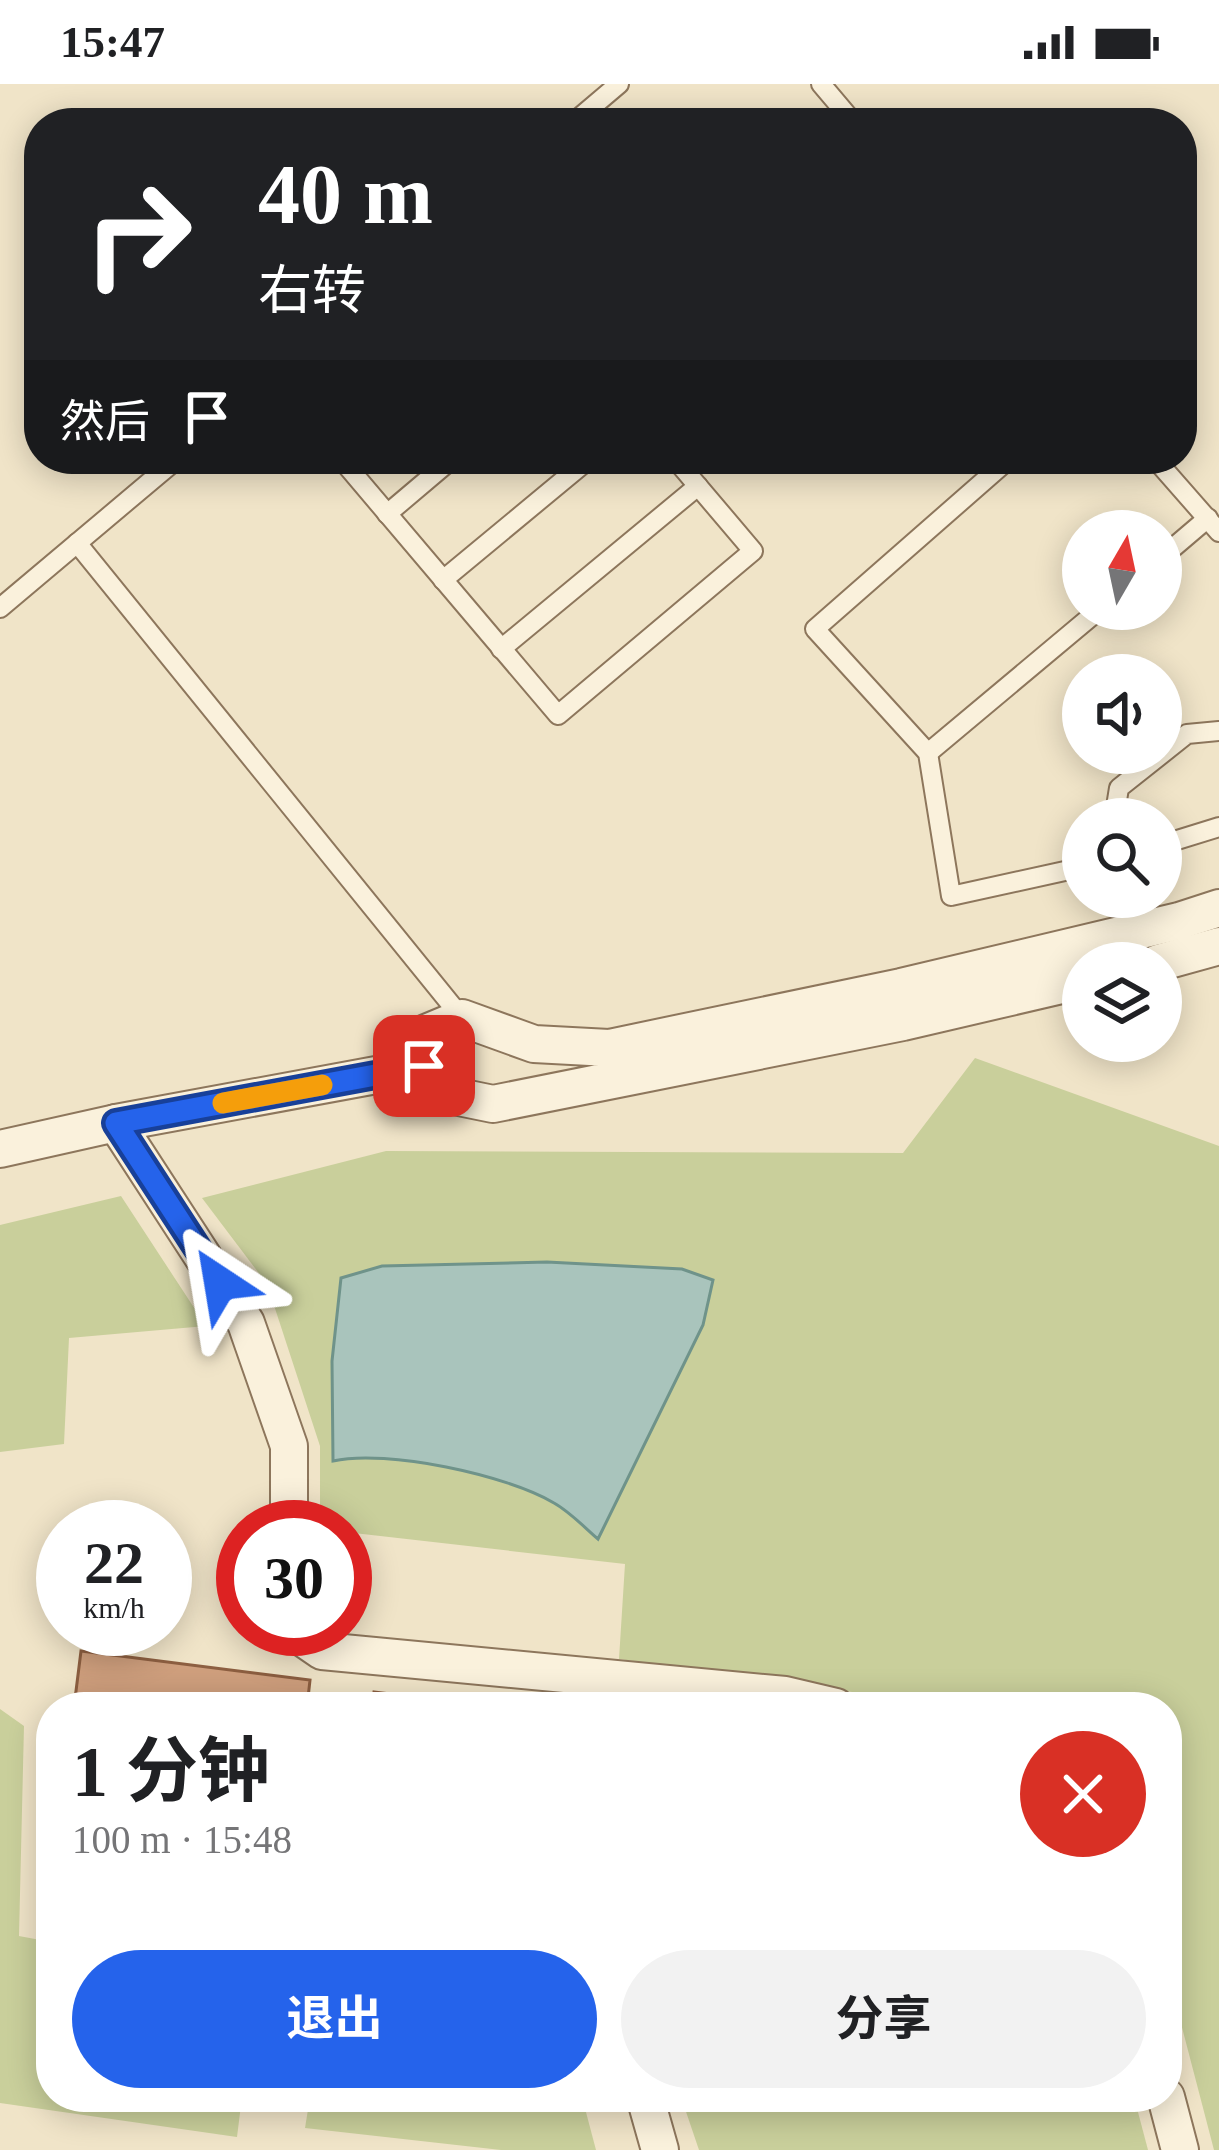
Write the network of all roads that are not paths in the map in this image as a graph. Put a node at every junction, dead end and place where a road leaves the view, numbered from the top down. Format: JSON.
{"nodes":[{"id":1,"x":619,"y":84,"type":"edge"},
{"id":2,"x":821,"y":84,"type":"edge"},
{"id":3,"x":591,"y":108,"type":"edge"},
{"id":4,"x":841,"y":108,"type":"edge"},
{"id":5,"x":159,"y":474,"type":"edge"},
{"id":6,"x":353,"y":474,"type":"edge"},
{"id":7,"x":434,"y":474,"type":"edge"},
{"id":8,"x":571,"y":474,"type":"edge"},
{"id":9,"x":688,"y":474,"type":"edge"},
{"id":10,"x":992,"y":474,"type":"edge"},
{"id":11,"x":1168,"y":474,"type":"edge"},
{"id":12,"x":698,"y":486,"type":"junction"},
{"id":13,"x":386,"y":514,"type":"junction"},
{"id":14,"x":1213,"y":525,"type":"edge"},
{"id":15,"x":77,"y":543,"type":"junction"},
{"id":16,"x":1182,"y":544,"type":"edge"},
{"id":17,"x":443,"y":580,"type":"junction"},
{"id":18,"x":0,"y":608,"type":"edge"},
{"id":19,"x":1075,"y":630,"type":"edge"},
{"id":20,"x":501,"y":649,"type":"junction"},
{"id":21,"x":1219,"y":731,"type":"edge"},
{"id":22,"x":928,"y":753,"type":"junction"},
{"id":23,"x":1117,"y":798,"type":"edge"},
{"id":24,"x":1219,"y":826,"type":"edge"},
{"id":25,"x":1182,"y":837,"type":"edge"},
{"id":26,"x":1062,"y":872,"type":"edge"},
{"id":27,"x":1219,"y":908,"type":"edge"},
{"id":28,"x":1219,"y":946,"type":"edge"},
{"id":29,"x":1182,"y":956,"type":"edge"},
{"id":30,"x":1062,"y":985,"type":"edge"},
{"id":31,"x":462,"y":1018,"type":"junction"},
{"id":32,"x":424,"y":1066,"type":"junction"},
{"id":33,"x":116,"y":1123,"type":"junction"},
{"id":34,"x":5,"y":1143,"type":"edge"},
{"id":35,"x":289,"y":1500,"type":"edge"},
{"id":36,"x":372,"y":1656,"type":"edge"},
{"id":37,"x":753,"y":1692,"type":"edge"},
{"id":38,"x":649,"y":2112,"type":"edge"},
{"id":39,"x":1170,"y":2112,"type":"edge"},
{"id":40,"x":660,"y":2150,"type":"edge"},
{"id":41,"x":1180,"y":2150,"type":"edge"}],
"edges":[{"from":1,"to":3,"type":"lane"},
{"from":2,"to":4,"type":"lane"},
{"from":5,"to":15,"type":"lane"},
{"from":6,"to":13,"type":"lane"},
{"from":7,"to":13,"type":"lane"},
{"from":8,"to":17,"type":"lane"},
{"from":9,"to":12,"type":"lane"},
{"from":10,"to":22,"type":"lane"},
{"from":11,"to":14,"type":"lane"},
{"from":12,"to":20,"type":"lane"},
{"from":12,"to":20,"type":"lane"},
{"from":13,"to":17,"type":"lane"},
{"from":14,"to":16,"type":"lane"},
{"from":15,"to":18,"type":"lane"},
{"from":15,"to":31,"type":"lane"},
{"from":17,"to":20,"type":"lane"},
{"from":19,"to":22,"type":"lane"},
{"from":21,"to":23,"type":"lane"},
{"from":22,"to":26,"type":"lane"},
{"from":24,"to":25,"type":"lane"},
{"from":27,"to":31,"type":"street"},
{"from":28,"to":29,"type":"street"},
{"from":30,"to":32,"type":"street"},
{"from":31,"to":32,"type":"street"},
{"from":32,"to":33,"type":"street"},
{"from":33,"to":34,"type":"street"},
{"from":33,"to":35,"type":"street"},
{"from":36,"to":37,"type":"street"},
{"from":38,"to":40,"type":"street"},
{"from":39,"to":41,"type":"street"}]}
